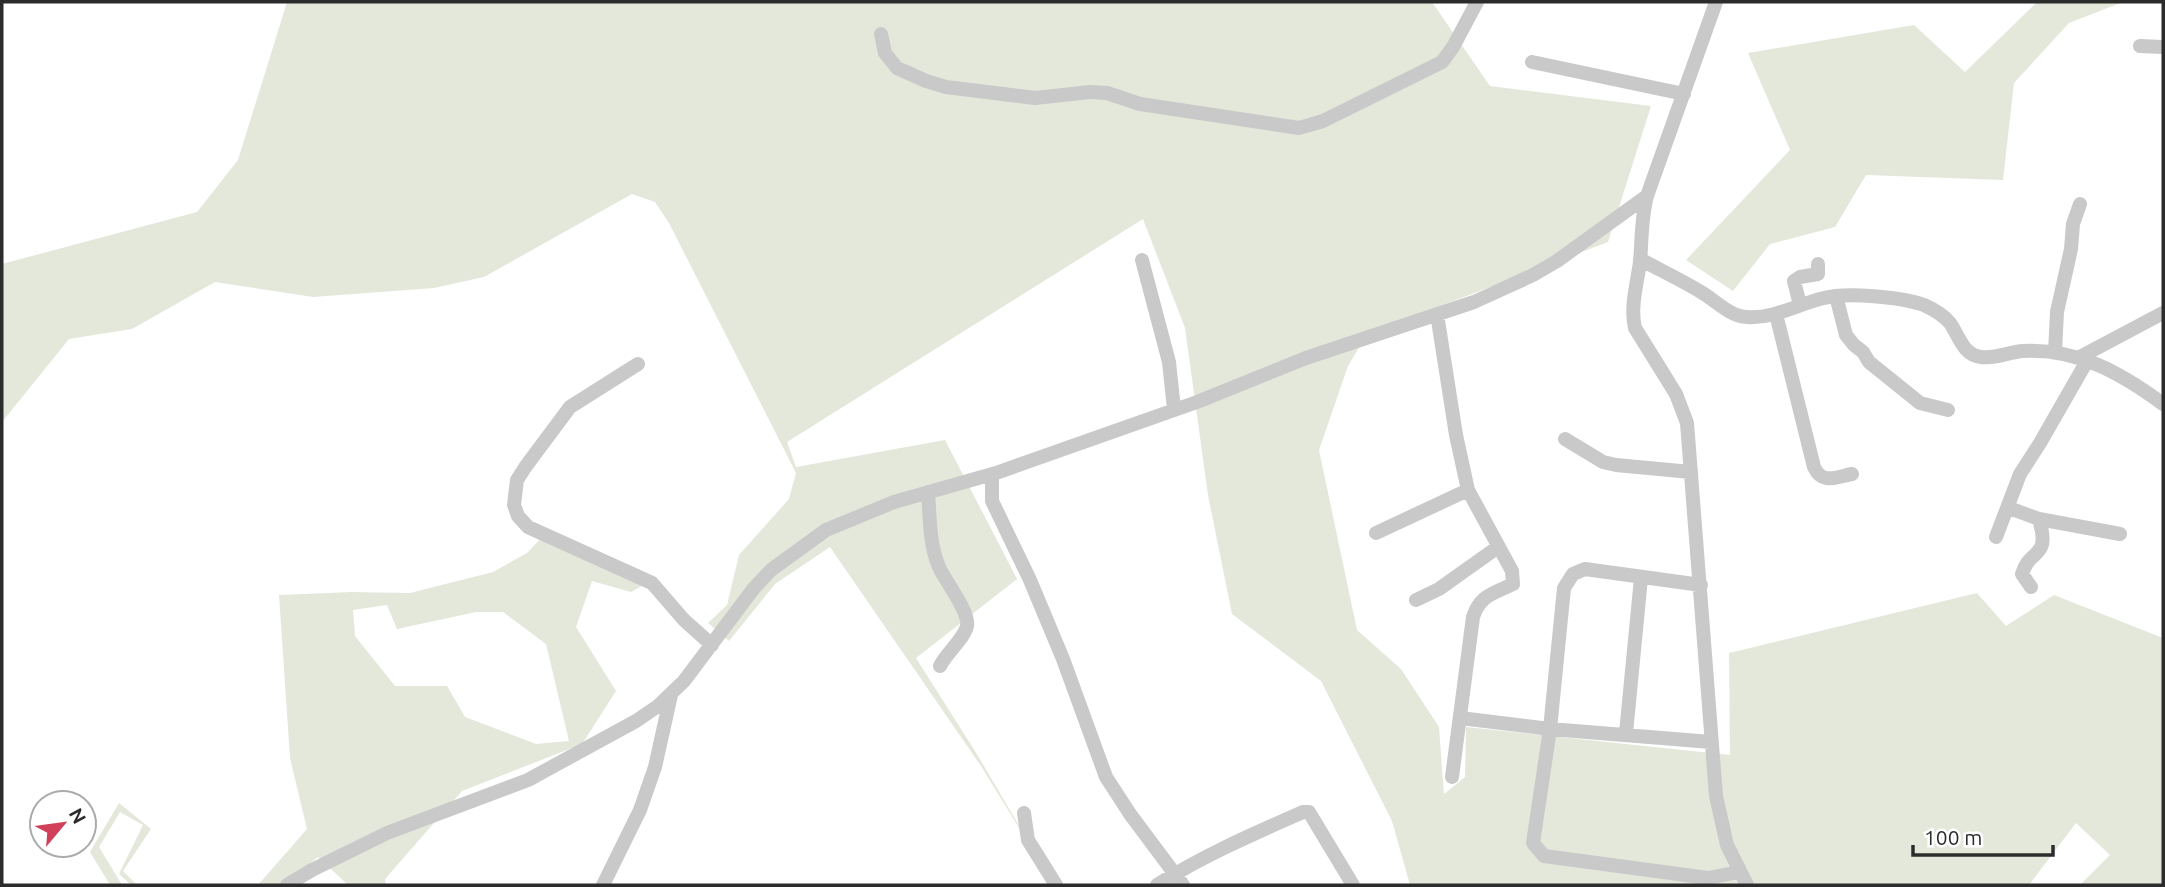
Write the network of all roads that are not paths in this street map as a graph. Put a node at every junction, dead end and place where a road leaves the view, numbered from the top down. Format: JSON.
{"nodes":[{"id":1,"x":1477,"y":2,"type":"edge"},
{"id":2,"x":1716,"y":2,"type":"edge"},
{"id":3,"x":881,"y":34,"type":"dead end"},
{"id":4,"x":2140,"y":46,"type":"dead end"},
{"id":5,"x":2163,"y":47,"type":"edge"},
{"id":6,"x":1532,"y":62,"type":"dead end"},
{"id":7,"x":1684,"y":94,"type":"junction"},
{"id":8,"x":1647,"y":196,"type":"junction"},
{"id":9,"x":2080,"y":204,"type":"dead end"},
{"id":10,"x":1640,"y":259,"type":"junction"},
{"id":11,"x":1142,"y":260,"type":"dead end"},
{"id":12,"x":1818,"y":264,"type":"dead end"},
{"id":13,"x":1836,"y":296,"type":"junction"},
{"id":14,"x":1800,"y":305,"type":"junction"},
{"id":15,"x":2163,"y":313,"type":"edge"},
{"id":16,"x":1437,"y":314,"type":"junction"},
{"id":17,"x":1776,"y":314,"type":"junction"},
{"id":18,"x":2055,"y":352,"type":"junction"},
{"id":19,"x":2084,"y":359,"type":"junction"},
{"id":20,"x":638,"y":364,"type":"dead end"},
{"id":21,"x":2163,"y":404,"type":"edge"},
{"id":22,"x":1174,"y":409,"type":"junction"},
{"id":23,"x":1948,"y":410,"type":"dead end"},
{"id":24,"x":1565,"y":439,"type":"dead end"},
{"id":25,"x":1690,"y":472,"type":"junction"},
{"id":26,"x":992,"y":474,"type":"junction"},
{"id":27,"x":1852,"y":474,"type":"dead end"},
{"id":28,"x":1468,"y":490,"type":"junction"},
{"id":29,"x":929,"y":492,"type":"junction"},
{"id":30,"x":2009,"y":508,"type":"junction"},
{"id":31,"x":2039,"y":519,"type":"junction"},
{"id":32,"x":1376,"y":533,"type":"dead end"},
{"id":33,"x":2120,"y":534,"type":"dead end"},
{"id":34,"x":1996,"y":537,"type":"dead end"},
{"id":35,"x":1498,"y":547,"type":"junction"},
{"id":36,"x":1641,"y":578,"type":"junction"},
{"id":37,"x":1701,"y":585,"type":"junction"},
{"id":38,"x":2031,"y":587,"type":"dead end"},
{"id":39,"x":1416,"y":600,"type":"dead end"},
{"id":40,"x":712,"y":645,"type":"junction"},
{"id":41,"x":940,"y":666,"type":"dead end"},
{"id":42,"x":671,"y":695,"type":"junction"},
{"id":43,"x":1460,"y":718,"type":"junction"},
{"id":44,"x":1550,"y":729,"type":"junction"},
{"id":45,"x":1626,"y":733,"type":"junction"},
{"id":46,"x":1712,"y":741,"type":"junction"},
{"id":47,"x":1452,"y":777,"type":"dead end"},
{"id":48,"x":1024,"y":813,"type":"dead end"},
{"id":49,"x":1739,"y":872,"type":"junction"},
{"id":50,"x":1180,"y":879,"type":"edge"},
{"id":51,"x":287,"y":885,"type":"edge"},
{"id":52,"x":603,"y":885,"type":"edge"},
{"id":53,"x":1056,"y":885,"type":"edge"},
{"id":54,"x":1157,"y":885,"type":"edge"},
{"id":55,"x":1353,"y":885,"type":"edge"},
{"id":56,"x":1746,"y":885,"type":"edge"}],
"edges":[{"from":1,"to":3,"type":"street"},
{"from":2,"to":7,"type":"street"},
{"from":4,"to":5,"type":"street"},
{"from":6,"to":7,"type":"street"},
{"from":7,"to":8,"type":"street"},
{"from":8,"to":10,"type":"street"},
{"from":8,"to":16,"type":"street"},
{"from":9,"to":18,"type":"street"},
{"from":10,"to":17,"type":"street"},
{"from":10,"to":25,"type":"street"},
{"from":11,"to":22,"type":"street"},
{"from":12,"to":14,"type":"street"},
{"from":13,"to":14,"type":"street"},
{"from":13,"to":18,"type":"street"},
{"from":13,"to":23,"type":"street"},
{"from":14,"to":17,"type":"street"},
{"from":15,"to":19,"type":"street"},
{"from":16,"to":22,"type":"street"},
{"from":16,"to":28,"type":"street"},
{"from":17,"to":27,"type":"street"},
{"from":18,"to":19,"type":"street"},
{"from":19,"to":21,"type":"street"},
{"from":19,"to":30,"type":"street"},
{"from":20,"to":40,"type":"street"},
{"from":22,"to":26,"type":"street"},
{"from":24,"to":25,"type":"street"},
{"from":25,"to":37,"type":"street"},
{"from":26,"to":29,"type":"street"},
{"from":26,"to":50,"type":"street"},
{"from":28,"to":32,"type":"street"},
{"from":28,"to":35,"type":"street"},
{"from":29,"to":40,"type":"street"},
{"from":29,"to":41,"type":"street"},
{"from":30,"to":31,"type":"street"},
{"from":30,"to":34,"type":"street"},
{"from":31,"to":33,"type":"street"},
{"from":31,"to":38,"type":"street"},
{"from":35,"to":39,"type":"street"},
{"from":35,"to":43,"type":"street"},
{"from":36,"to":37,"type":"street"},
{"from":36,"to":44,"type":"street"},
{"from":36,"to":45,"type":"street"},
{"from":37,"to":46,"type":"street"},
{"from":40,"to":42,"type":"street"},
{"from":42,"to":51,"type":"street"},
{"from":42,"to":52,"type":"street"},
{"from":43,"to":44,"type":"street"},
{"from":43,"to":47,"type":"street"},
{"from":44,"to":45,"type":"street"},
{"from":44,"to":49,"type":"street"},
{"from":45,"to":46,"type":"street"},
{"from":46,"to":49,"type":"street"},
{"from":48,"to":53,"type":"street"},
{"from":49,"to":56,"type":"street"},
{"from":50,"to":54,"type":"street"},
{"from":50,"to":55,"type":"street"}]}
